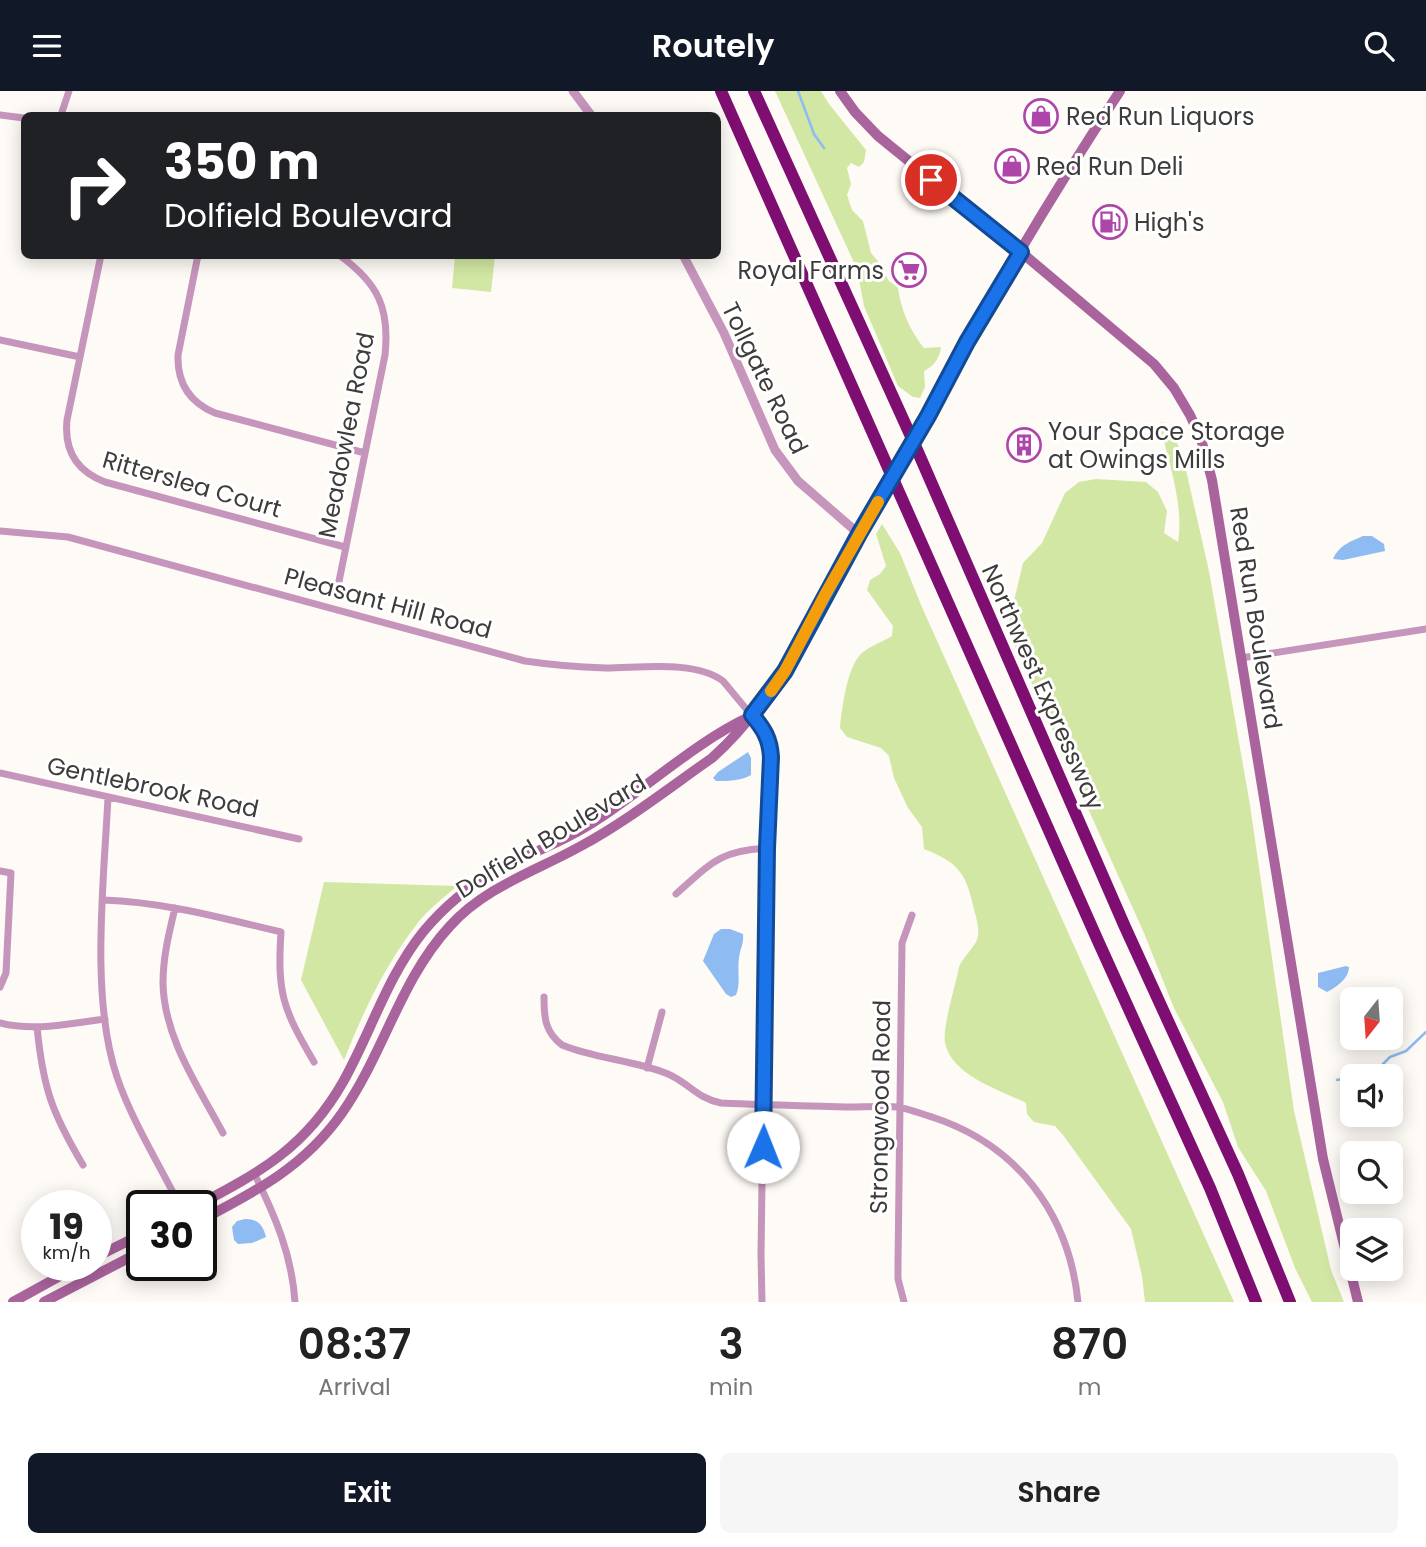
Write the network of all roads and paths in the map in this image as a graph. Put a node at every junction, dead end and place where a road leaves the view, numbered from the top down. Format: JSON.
{"nodes":[{"id":1,"x":69,"y":91,"type":"edge"},
{"id":2,"x":573,"y":91,"type":"edge"},
{"id":3,"x":721,"y":91,"type":"edge"},
{"id":4,"x":754,"y":91,"type":"edge"},
{"id":5,"x":840,"y":91,"type":"edge"},
{"id":6,"x":1120,"y":91,"type":"edge"},
{"id":7,"x":62,"y":112,"type":"edge"},
{"id":8,"x":589,"y":112,"type":"edge"},
{"id":9,"x":0,"y":115,"type":"edge"},
{"id":10,"x":21,"y":118,"type":"edge"},
{"id":11,"x":1021,"y":252,"type":"junction"},
{"id":12,"x":100,"y":259,"type":"edge"},
{"id":13,"x":197,"y":259,"type":"edge"},
{"id":14,"x":344,"y":259,"type":"edge"},
{"id":15,"x":685,"y":259,"type":"edge"},
{"id":16,"x":0,"y":340,"type":"edge"},
{"id":17,"x":80,"y":357,"type":"junction"},
{"id":18,"x":365,"y":453,"type":"junction"},
{"id":19,"x":0,"y":531,"type":"edge"},
{"id":20,"x":859,"y":534,"type":"junction"},
{"id":21,"x":345,"y":547,"type":"junction"},
{"id":22,"x":336,"y":596,"type":"dead end"},
{"id":23,"x":1426,"y":629,"type":"edge"},
{"id":24,"x":1241,"y":658,"type":"junction"},
{"id":25,"x":752,"y":715,"type":"junction"},
{"id":26,"x":0,"y":773,"type":"edge"},
{"id":27,"x":108,"y":797,"type":"junction"},
{"id":28,"x":299,"y":839,"type":"dead end"},
{"id":29,"x":767,"y":848,"type":"junction"},
{"id":30,"x":0,"y":871,"type":"edge"},
{"id":31,"x":676,"y":894,"type":"dead end"},
{"id":32,"x":103,"y":900,"type":"junction"},
{"id":33,"x":175,"y":908,"type":"junction"},
{"id":34,"x":912,"y":915,"type":"dead end"},
{"id":35,"x":0,"y":987,"type":"edge"},
{"id":36,"x":544,"y":997,"type":"dead end"},
{"id":37,"x":662,"y":1012,"type":"dead end"},
{"id":38,"x":105,"y":1020,"type":"junction"},
{"id":39,"x":0,"y":1023,"type":"edge"},
{"id":40,"x":37,"y":1027,"type":"junction"},
{"id":41,"x":314,"y":1062,"type":"dead end"},
{"id":42,"x":647,"y":1067,"type":"junction"},
{"id":43,"x":764,"y":1105,"type":"junction"},
{"id":44,"x":898,"y":1107,"type":"junction"},
{"id":45,"x":223,"y":1133,"type":"dead end"},
{"id":46,"x":83,"y":1165,"type":"dead end"},
{"id":47,"x":255,"y":1175,"type":"junction"},
{"id":48,"x":262,"y":1189,"type":"junction"},
{"id":49,"x":172,"y":1190,"type":"edge"},
{"id":50,"x":217,"y":1195,"type":"edge"},
{"id":51,"x":217,"y":1212,"type":"edge"},
{"id":52,"x":126,"y":1259,"type":"edge"},
{"id":53,"x":51,"y":1281,"type":"edge"},
{"id":54,"x":13,"y":1302,"type":"edge"},
{"id":55,"x":44,"y":1302,"type":"edge"},
{"id":56,"x":295,"y":1302,"type":"edge"},
{"id":57,"x":762,"y":1302,"type":"edge"},
{"id":58,"x":904,"y":1302,"type":"edge"},
{"id":59,"x":1079,"y":1302,"type":"edge"},
{"id":60,"x":1256,"y":1302,"type":"edge"},
{"id":61,"x":1290,"y":1302,"type":"edge"},
{"id":62,"x":1358,"y":1302,"type":"edge"}],
"edges":[{"from":1,"to":7,"type":"street"},
{"from":2,"to":8,"type":"street"},
{"from":3,"to":60,"type":"highway"},
{"from":4,"to":61,"type":"highway","name":"Northwest Expressway"},
{"from":5,"to":11,"type":"main road","name":"Red Run Boulevard"},
{"from":6,"to":11,"type":"main road","name":"Dolfield Boulevard"},
{"from":9,"to":10,"type":"street"},
{"from":11,"to":20,"type":"main road","name":"Dolfield Boulevard","bridge":true},
{"from":11,"to":24,"type":"main road","name":"Red Run Boulevard"},
{"from":12,"to":17,"type":"street","name":"Ritterslea Court"},
{"from":13,"to":18,"type":"street"},
{"from":14,"to":18,"type":"street","name":"Meadowlea Road"},
{"from":15,"to":20,"type":"street","name":"Tollgate Road"},
{"from":16,"to":17,"type":"street"},
{"from":17,"to":21,"type":"street","name":"Ritterslea Court"},
{"from":18,"to":21,"type":"street","name":"Meadowlea Road"},
{"from":19,"to":25,"type":"street","name":"Pleasant Hill Road"},
{"from":20,"to":25,"type":"main road","name":"Dolfield Boulevard"},
{"from":21,"to":22,"type":"street","name":"Meadowlea Road"},
{"from":23,"to":24,"type":"street"},
{"from":24,"to":62,"type":"main road","name":"Red Run Boulevard"},
{"from":25,"to":29,"type":"street","name":"Pleasant Hill Road"},
{"from":25,"to":47,"type":"main road","name":"Dolfield Boulevard"},
{"from":25,"to":48,"type":"main road","name":"Dolfield Boulevard"},
{"from":26,"to":27,"type":"street","name":"Gentlebrook Road"},
{"from":27,"to":28,"type":"street","name":"Gentlebrook Road"},
{"from":27,"to":32,"type":"street"},
{"from":29,"to":31,"type":"street"},
{"from":29,"to":43,"type":"street","name":"Pleasant Hill Road"},
{"from":30,"to":35,"type":"street"},
{"from":32,"to":33,"type":"street"},
{"from":32,"to":38,"type":"street"},
{"from":33,"to":41,"type":"street"},
{"from":33,"to":45,"type":"street"},
{"from":34,"to":44,"type":"street","name":"Strongwood Road"},
{"from":36,"to":42,"type":"street"},
{"from":37,"to":42,"type":"street"},
{"from":38,"to":40,"type":"street"},
{"from":38,"to":49,"type":"street"},
{"from":39,"to":40,"type":"street"},
{"from":40,"to":46,"type":"street"},
{"from":42,"to":43,"type":"street"},
{"from":43,"to":44,"type":"street"},
{"from":43,"to":57,"type":"street","name":"Pleasant Hill Road"},
{"from":44,"to":58,"type":"street","name":"Strongwood Road"},
{"from":44,"to":59,"type":"street"},
{"from":47,"to":48,"type":"street"},
{"from":47,"to":50,"type":"main road","name":"Dolfield Boulevard"},
{"from":48,"to":51,"type":"main road","name":"Dolfield Boulevard"},
{"from":48,"to":56,"type":"street"},
{"from":52,"to":55,"type":"main road"},
{"from":53,"to":54,"type":"main road"}]}
